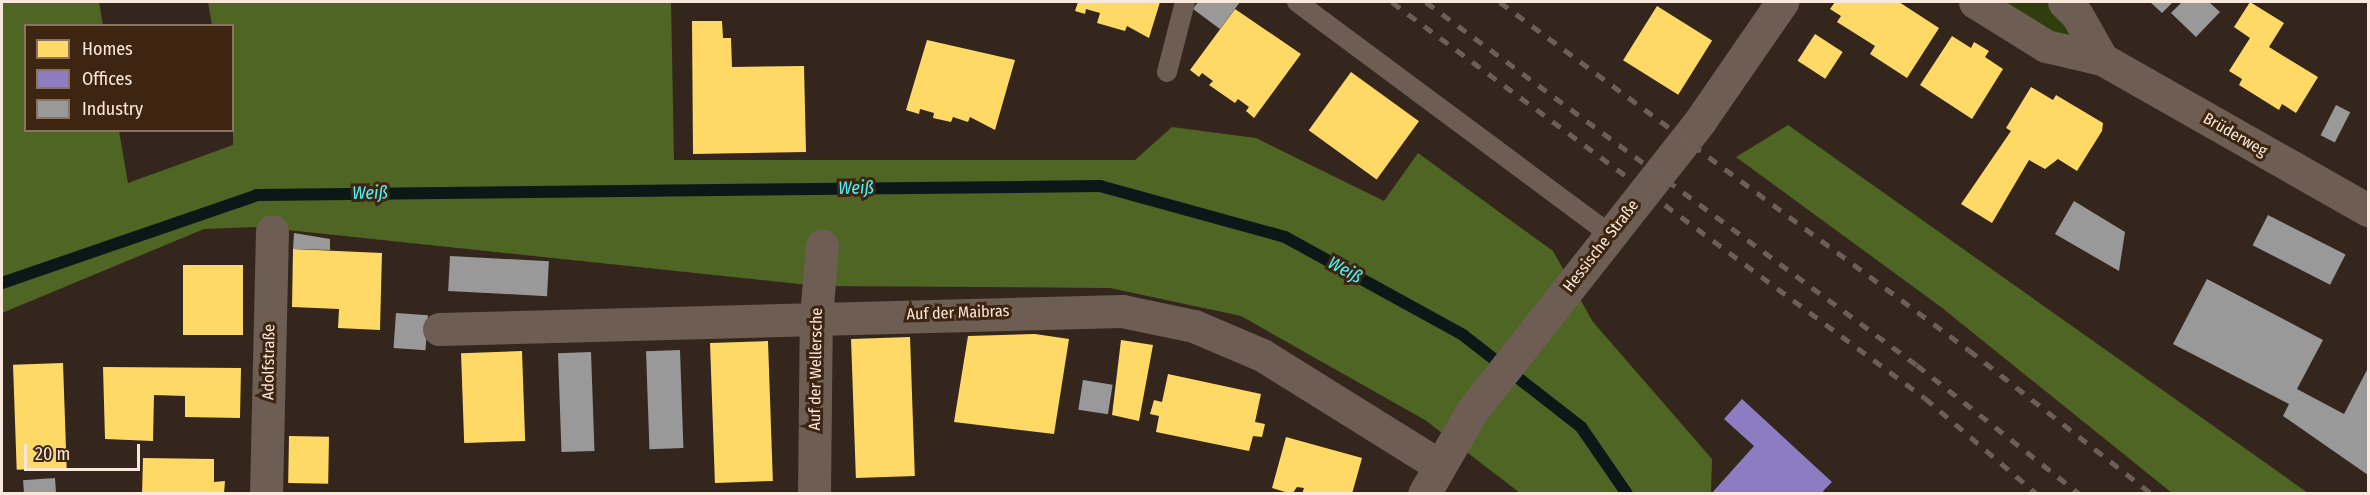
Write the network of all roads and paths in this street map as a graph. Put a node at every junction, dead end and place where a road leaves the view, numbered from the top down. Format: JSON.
{"nodes":[{"id":1,"x":1185,"y":2,"type":"edge"},
{"id":2,"x":1297,"y":2,"type":"edge"},
{"id":3,"x":1782,"y":2,"type":"edge"},
{"id":4,"x":1975,"y":2,"type":"edge"},
{"id":5,"x":2064,"y":2,"type":"edge"},
{"id":6,"x":2102,"y":60,"type":"junction"},
{"id":7,"x":1167,"y":72,"type":"dead end"},
{"id":8,"x":2368,"y":210,"type":"edge"},
{"id":9,"x":272,"y":231,"type":"dead end"},
{"id":10,"x":1611,"y":235,"type":"junction"},
{"id":11,"x":822,"y":245,"type":"dead end"},
{"id":12,"x":816,"y":317,"type":"junction"},
{"id":13,"x":439,"y":329,"type":"dead end"},
{"id":14,"x":1439,"y":465,"type":"junction"},
{"id":15,"x":266,"y":494,"type":"edge"},
{"id":16,"x":814,"y":494,"type":"edge"},
{"id":17,"x":1424,"y":494,"type":"edge"}],
"edges":[{"from":1,"to":7,"type":"lane"},
{"from":2,"to":10,"type":"lane"},
{"from":3,"to":10,"type":"street","name":"Hessische Straße"},
{"from":4,"to":6,"type":"street","name":"Brüderweg"},
{"from":5,"to":6,"type":"street"},
{"from":6,"to":8,"type":"street","name":"Brüderweg"},
{"from":9,"to":15,"type":"street","name":"Adolfstraße"},
{"from":10,"to":14,"type":"street","name":"Hessische Straße"},
{"from":11,"to":12,"type":"street","name":"Auf der Wellersche"},
{"from":12,"to":13,"type":"street","name":"Auf der Maibras"},
{"from":12,"to":14,"type":"street","name":"Auf der Maibras"},
{"from":12,"to":16,"type":"street","name":"Auf der Wellersche"},
{"from":14,"to":17,"type":"street","name":"Hessische Straße"}]}
